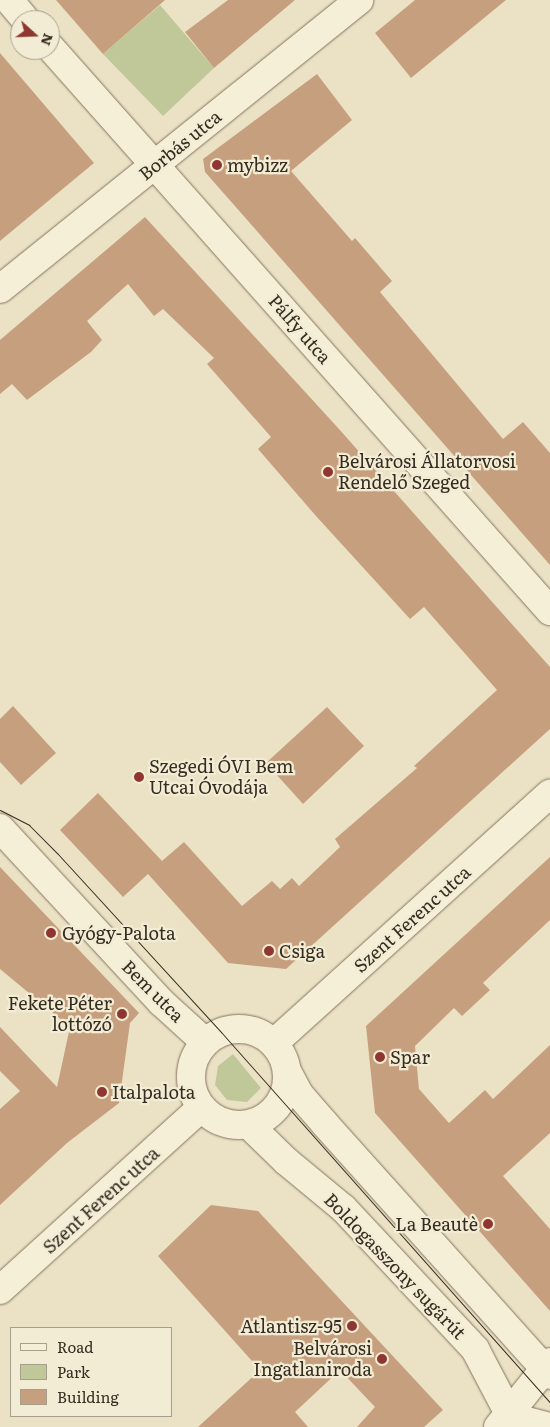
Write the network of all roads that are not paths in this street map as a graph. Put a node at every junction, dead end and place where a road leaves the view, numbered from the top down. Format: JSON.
{"nodes":[{"id":1,"x":9,"y":0,"type":"edge"},
{"id":2,"x":359,"y":0,"type":"edge"},
{"id":3,"x":18,"y":10,"type":"edge"},
{"id":4,"x":60,"y":58,"type":"edge"},
{"id":5,"x":155,"y":165,"type":"junction"},
{"id":6,"x":0,"y":289,"type":"edge"},
{"id":7,"x":550,"y":612,"type":"edge"},
{"id":8,"x":550,"y":794,"type":"edge"},
{"id":9,"x":0,"y":828,"type":"edge"},
{"id":10,"x":205,"y":1042,"type":"junction"},
{"id":11,"x":274,"y":1044,"type":"junction"},
{"id":12,"x":287,"y":1071,"type":"junction"},
{"id":13,"x":201,"y":1108,"type":"junction"},
{"id":14,"x":249,"y":1125,"type":"junction"},
{"id":15,"x":0,"y":1290,"type":"edge"},
{"id":16,"x":548,"y":1373,"type":"edge"},
{"id":17,"x":507,"y":1423,"type":"edge"},
{"id":18,"x":549,"y":1427,"type":"edge"}],
"edges":[{"from":1,"to":3,"type":"street"},
{"from":2,"to":5,"type":"street","name":"Borbás utca"},
{"from":4,"to":5,"type":"street","name":"Pálfy utca"},
{"from":5,"to":6,"type":"street","name":"Borbás utca"},
{"from":5,"to":7,"type":"street","name":"Pálfy utca"},
{"from":8,"to":11,"type":"street","name":"Szent Ferenc utca"},
{"from":9,"to":10,"type":"street","name":"Bem utca"},
{"from":10,"to":11,"type":"street"},
{"from":10,"to":13,"type":"street"},
{"from":11,"to":12,"type":"street"},
{"from":12,"to":14,"type":"street"},
{"from":12,"to":16,"type":"street"},
{"from":13,"to":14,"type":"street"},
{"from":13,"to":15,"type":"street","name":"Szent Ferenc utca"},
{"from":14,"to":17,"type":"street","name":"Boldogasszony sugárút"},
{"from":16,"to":17,"type":"street"},
{"from":17,"to":18,"type":"street"}]}
